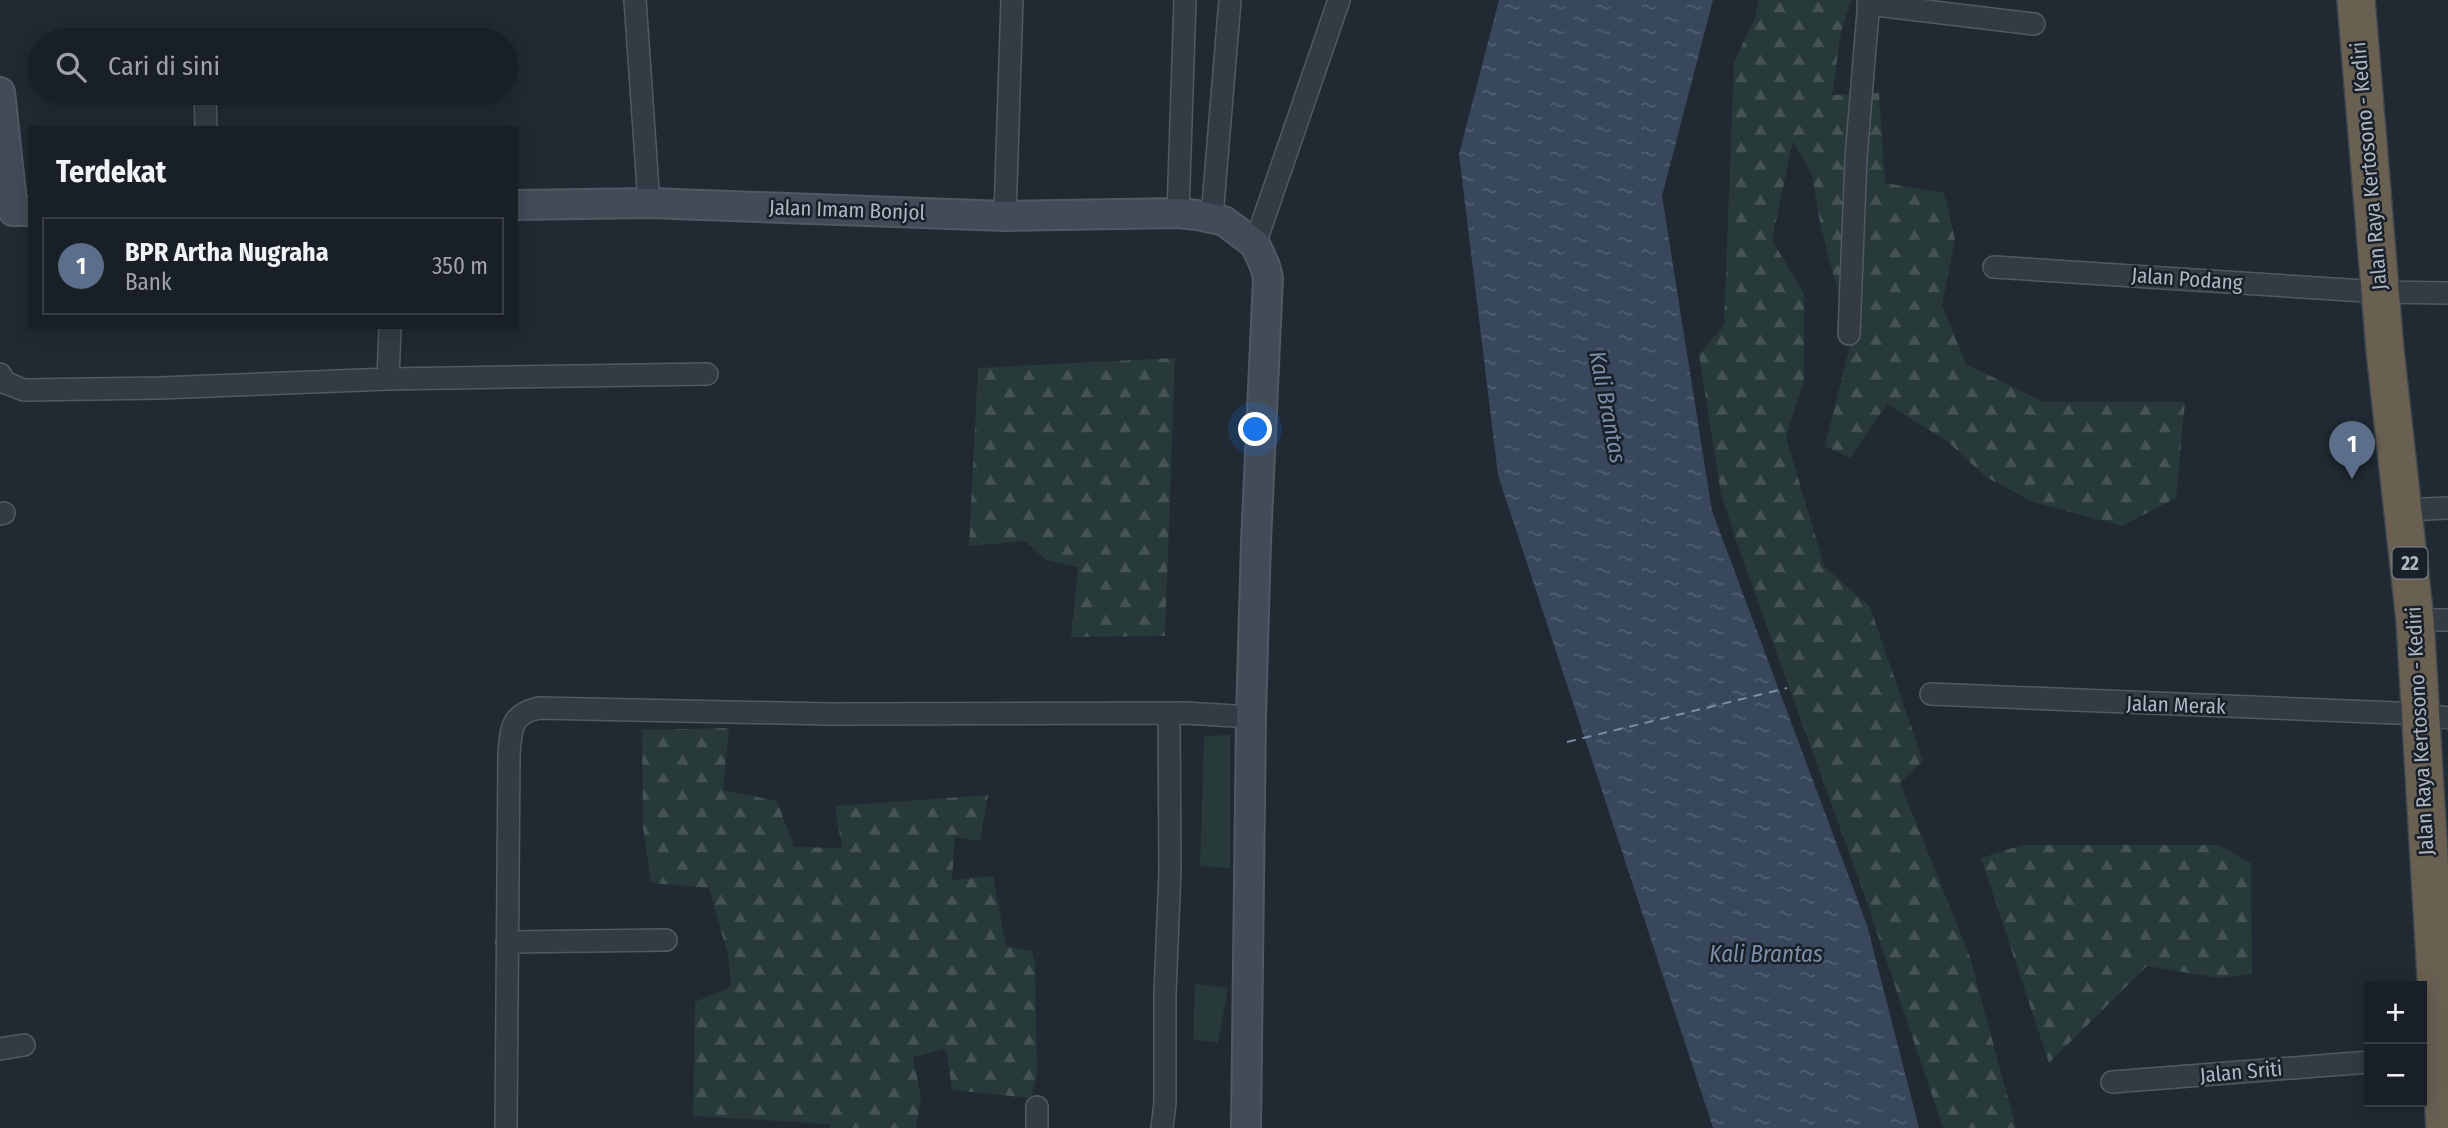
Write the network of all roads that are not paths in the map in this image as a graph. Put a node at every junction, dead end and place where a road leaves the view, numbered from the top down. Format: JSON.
{"nodes":[{"id":1,"x":635,"y":0,"type":"edge"},
{"id":2,"x":1012,"y":0,"type":"edge"},
{"id":3,"x":1185,"y":0,"type":"edge"},
{"id":4,"x":1230,"y":0,"type":"edge"},
{"id":5,"x":1339,"y":0,"type":"edge"},
{"id":6,"x":2356,"y":0,"type":"edge"},
{"id":7,"x":1869,"y":2,"type":"edge"},
{"id":8,"x":2034,"y":24,"type":"dead end"},
{"id":9,"x":0,"y":92,"type":"edge"},
{"id":10,"x":205,"y":105,"type":"edge"},
{"id":11,"x":206,"y":126,"type":"edge"},
{"id":12,"x":649,"y":203,"type":"junction"},
{"id":13,"x":518,"y":205,"type":"edge"},
{"id":14,"x":14,"y":212,"type":"edge"},
{"id":15,"x":1196,"y":215,"type":"junction"},
{"id":16,"x":1004,"y":216,"type":"junction"},
{"id":17,"x":1255,"y":244,"type":"junction"},
{"id":18,"x":1994,"y":267,"type":"dead end"},
{"id":19,"x":2380,"y":292,"type":"junction"},
{"id":20,"x":2448,"y":293,"type":"edge"},
{"id":21,"x":390,"y":329,"type":"edge"},
{"id":22,"x":1849,"y":334,"type":"dead end"},
{"id":23,"x":0,"y":374,"type":"edge"},
{"id":24,"x":707,"y":374,"type":"dead end"},
{"id":25,"x":388,"y":379,"type":"junction"},
{"id":26,"x":2448,"y":508,"type":"edge"},
{"id":27,"x":2404,"y":510,"type":"junction"},
{"id":28,"x":2432,"y":620,"type":"edge"},
{"id":29,"x":1931,"y":694,"type":"dead end"},
{"id":30,"x":1177,"y":713,"type":"junction"},
{"id":31,"x":2435,"y":716,"type":"edge"},
{"id":32,"x":1251,"y":717,"type":"junction"},
{"id":33,"x":666,"y":940,"type":"dead end"},
{"id":34,"x":508,"y":942,"type":"junction"},
{"id":35,"x":2442,"y":993,"type":"edge"},
{"id":36,"x":24,"y":1045,"type":"dead end"},
{"id":37,"x":0,"y":1049,"type":"edge"},
{"id":38,"x":2431,"y":1057,"type":"edge"},
{"id":39,"x":2364,"y":1062,"type":"edge"},
{"id":40,"x":2112,"y":1083,"type":"dead end"},
{"id":41,"x":506,"y":1128,"type":"edge"},
{"id":42,"x":1162,"y":1128,"type":"edge"},
{"id":43,"x":1246,"y":1128,"type":"edge"},
{"id":44,"x":2445,"y":1128,"type":"edge"}],
"edges":[{"from":1,"to":12,"type":"street"},
{"from":2,"to":16,"type":"street"},
{"from":3,"to":15,"type":"street"},
{"from":4,"to":15,"type":"street"},
{"from":5,"to":17,"type":"street"},
{"from":6,"to":19,"type":"highway","name":"Jalan Raya Kertosono - Kediri","number":"22"},
{"from":7,"to":8,"type":"street"},
{"from":7,"to":22,"type":"street"},
{"from":9,"to":14,"type":"main road"},
{"from":10,"to":11,"type":"street"},
{"from":12,"to":13,"type":"main road","name":"Jalan Imam Bonjol"},
{"from":12,"to":16,"type":"main road","name":"Jalan Imam Bonjol"},
{"from":15,"to":16,"type":"main road","name":"Jalan Imam Bonjol"},
{"from":15,"to":17,"type":"main road"},
{"from":17,"to":32,"type":"main road"},
{"from":18,"to":19,"type":"street","name":"Jalan Podang"},
{"from":19,"to":20,"type":"street","name":"Jalan Podang"},
{"from":19,"to":27,"type":"highway","name":"Jalan Raya Kertosono - Kediri","number":"22"},
{"from":21,"to":25,"type":"street"},
{"from":23,"to":25,"type":"street"},
{"from":24,"to":25,"type":"street"},
{"from":26,"to":27,"type":"street"},
{"from":27,"to":28,"type":"highway","name":"Jalan Raya Kertosono - Kediri","number":"22"},
{"from":28,"to":31,"type":"highway","name":"Jalan Raya Kertosono - Kediri","number":"22"},
{"from":29,"to":31,"type":"street","name":"Jalan Merak"},
{"from":30,"to":32,"type":"street"},
{"from":30,"to":34,"type":"street"},
{"from":30,"to":42,"type":"street"},
{"from":31,"to":35,"type":"highway","name":"Jalan Raya Kertosono - Kediri","number":"22"},
{"from":32,"to":43,"type":"main road"},
{"from":33,"to":34,"type":"street"},
{"from":34,"to":41,"type":"street"},
{"from":35,"to":38,"type":"highway","name":"Jalan Raya Kertosono - Kediri","number":"22"},
{"from":36,"to":37,"type":"street"},
{"from":38,"to":44,"type":"highway","name":"Jalan Raya Kertosono - Kediri","number":"22"},
{"from":39,"to":40,"type":"street","name":"Jalan Sriti"}]}
